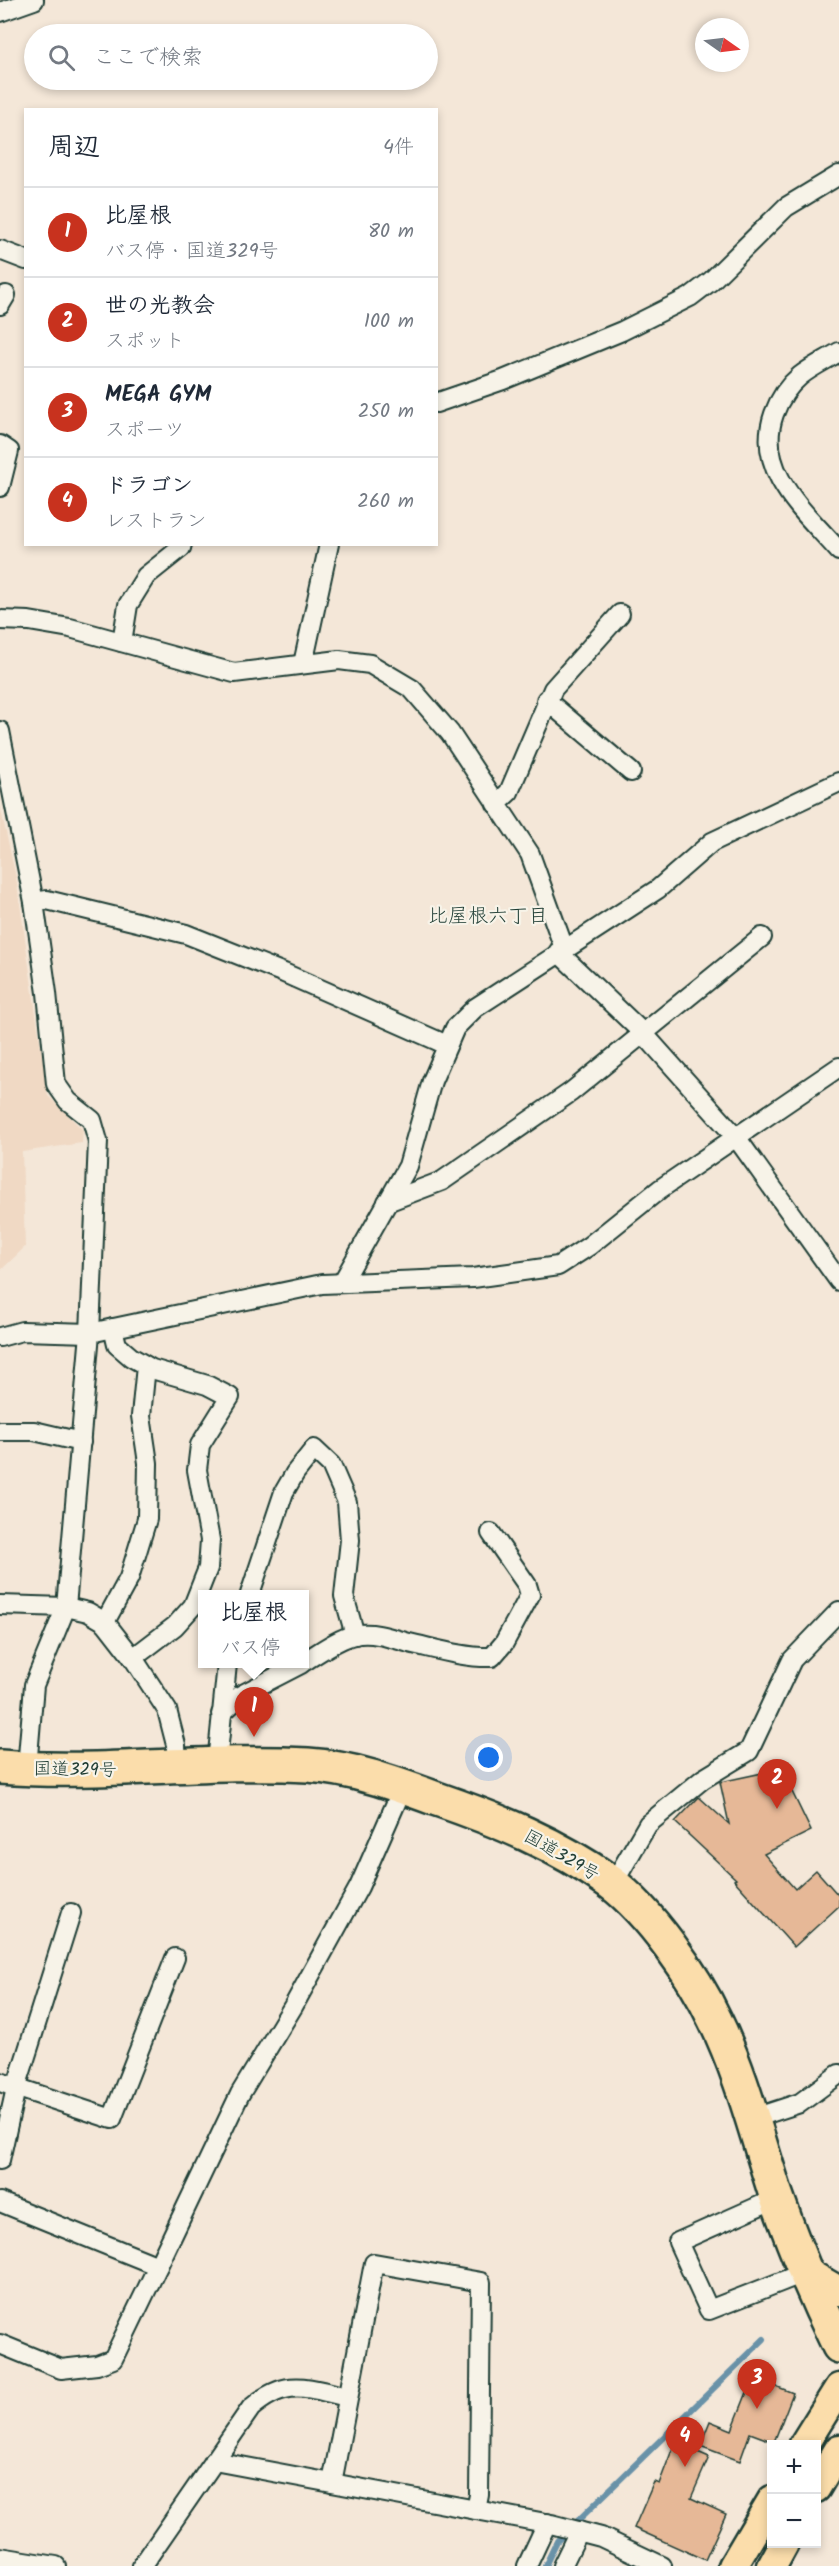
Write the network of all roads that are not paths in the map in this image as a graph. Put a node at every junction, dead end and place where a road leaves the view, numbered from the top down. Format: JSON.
{"nodes":[{"id":1,"x":34,"y":0,"type":"edge"},
{"id":2,"x":0,"y":12,"type":"edge"},
{"id":3,"x":839,"y":175,"type":"edge"},
{"id":4,"x":0,"y":250,"type":"edge"},
{"id":5,"x":24,"y":259,"type":"edge"},
{"id":6,"x":839,"y":352,"type":"edge"},
{"id":7,"x":438,"y":403,"type":"edge"},
{"id":8,"x":0,"y":445,"type":"edge"},
{"id":9,"x":0,"y":487,"type":"edge"},
{"id":10,"x":182,"y":546,"type":"edge"},
{"id":11,"x":329,"y":546,"type":"edge"},
{"id":12,"x":839,"y":551,"type":"edge"},
{"id":13,"x":620,"y":614,"type":"dead end"},
{"id":14,"x":0,"y":620,"type":"edge"},
{"id":15,"x":122,"y":642,"type":"junction"},
{"id":16,"x":303,"y":664,"type":"junction"},
{"id":17,"x":546,"y":700,"type":"junction"},
{"id":18,"x":0,"y":731,"type":"edge"},
{"id":19,"x":631,"y":772,"type":"dead end"},
{"id":20,"x":839,"y":782,"type":"edge"},
{"id":21,"x":496,"y":804,"type":"junction"},
{"id":22,"x":34,"y":902,"type":"junction"},
{"id":23,"x":762,"y":937,"type":"dead end"},
{"id":24,"x":561,"y":950,"type":"junction"},
{"id":25,"x":643,"y":1033,"type":"junction"},
{"id":26,"x":447,"y":1045,"type":"junction"},
{"id":27,"x":839,"y":1067,"type":"edge"},
{"id":28,"x":736,"y":1137,"type":"junction"},
{"id":29,"x":387,"y":1202,"type":"junction"},
{"id":30,"x":839,"y":1281,"type":"edge"},
{"id":31,"x":342,"y":1283,"type":"junction"},
{"id":32,"x":113,"y":1328,"type":"junction"},
{"id":33,"x":90,"y":1333,"type":"junction"},
{"id":34,"x":0,"y":1337,"type":"edge"},
{"id":35,"x":146,"y":1366,"type":"junction"},
{"id":36,"x":0,"y":1431,"type":"edge"},
{"id":37,"x":81,"y":1442,"type":"junction"},
{"id":38,"x":491,"y":1533,"type":"dead end"},
{"id":39,"x":199,"y":1590,"type":"edge"},
{"id":40,"x":251,"y":1590,"type":"edge"},
{"id":41,"x":198,"y":1593,"type":"edge"},
{"id":42,"x":0,"y":1605,"type":"edge"},
{"id":43,"x":66,"y":1607,"type":"junction"},
{"id":44,"x":839,"y":1611,"type":"edge"},
{"id":45,"x":105,"y":1622,"type":"junction"},
{"id":46,"x":355,"y":1635,"type":"junction"},
{"id":47,"x":133,"y":1658,"type":"junction"},
{"id":48,"x":309,"y":1659,"type":"edge"},
{"id":49,"x":227,"y":1668,"type":"edge"},
{"id":50,"x":293,"y":1668,"type":"edge"},
{"id":51,"x":222,"y":1714,"type":"junction"},
{"id":52,"x":217,"y":1763,"type":"junction"},
{"id":53,"x":177,"y":1766,"type":"junction"},
{"id":54,"x":14,"y":1768,"type":"edge"},
{"id":55,"x":403,"y":1787,"type":"junction"},
{"id":56,"x":613,"y":1884,"type":"junction"},
{"id":57,"x":71,"y":1913,"type":"dead end"},
{"id":58,"x":175,"y":1958,"type":"dead end"},
{"id":59,"x":839,"y":2074,"type":"edge"},
{"id":60,"x":8,"y":2085,"type":"edge"},
{"id":61,"x":752,"y":2119,"type":"junction"},
{"id":62,"x":0,"y":2160,"type":"edge"},
{"id":63,"x":777,"y":2198,"type":"junction"},
{"id":64,"x":0,"y":2202,"type":"edge"},
{"id":65,"x":158,"y":2266,"type":"junction"},
{"id":66,"x":806,"y":2272,"type":"junction"},
{"id":67,"x":839,"y":2291,"type":"edge"},
{"id":68,"x":0,"y":2344,"type":"edge"},
{"id":69,"x":839,"y":2346,"type":"edge"},
{"id":70,"x":839,"y":2388,"type":"edge"},
{"id":71,"x":348,"y":2397,"type":"junction"},
{"id":72,"x":807,"y":2440,"type":"edge"},
{"id":73,"x":214,"y":2461,"type":"junction"},
{"id":74,"x":332,"y":2483,"type":"junction"},
{"id":75,"x":767,"y":2507,"type":"edge"},
{"id":76,"x":476,"y":2511,"type":"junction"},
{"id":77,"x":549,"y":2523,"type":"junction"},
{"id":78,"x":578,"y":2531,"type":"junction"},
{"id":79,"x":782,"y":2548,"type":"edge"},
{"id":80,"x":0,"y":2557,"type":"edge"},
{"id":81,"x":56,"y":2566,"type":"edge"},
{"id":82,"x":142,"y":2566,"type":"edge"},
{"id":83,"x":527,"y":2566,"type":"edge"},
{"id":84,"x":562,"y":2566,"type":"edge"},
{"id":85,"x":662,"y":2566,"type":"edge"},
{"id":86,"x":733,"y":2566,"type":"edge"},
{"id":87,"x":772,"y":2566,"type":"edge"}],
"edges":[{"from":1,"to":2,"type":"street"},
{"from":3,"to":7,"type":"street"},
{"from":4,"to":5,"type":"street"},
{"from":6,"to":12,"type":"street"},
{"from":8,"to":9,"type":"street"},
{"from":10,"to":15,"type":"street"},
{"from":11,"to":16,"type":"street"},
{"from":13,"to":17,"type":"street"},
{"from":14,"to":15,"type":"street"},
{"from":15,"to":16,"type":"street"},
{"from":16,"to":21,"type":"street"},
{"from":17,"to":19,"type":"street"},
{"from":17,"to":21,"type":"street"},
{"from":18,"to":22,"type":"street"},
{"from":20,"to":24,"type":"street"},
{"from":21,"to":24,"type":"street"},
{"from":22,"to":26,"type":"street"},
{"from":22,"to":33,"type":"street"},
{"from":23,"to":25,"type":"street"},
{"from":24,"to":25,"type":"street"},
{"from":24,"to":26,"type":"street"},
{"from":25,"to":28,"type":"street"},
{"from":25,"to":29,"type":"street"},
{"from":26,"to":29,"type":"street"},
{"from":27,"to":28,"type":"street"},
{"from":28,"to":30,"type":"street"},
{"from":28,"to":31,"type":"street"},
{"from":29,"to":31,"type":"street"},
{"from":31,"to":32,"type":"street"},
{"from":32,"to":33,"type":"street"},
{"from":32,"to":35,"type":"street"},
{"from":33,"to":34,"type":"street"},
{"from":33,"to":37,"type":"street"},
{"from":35,"to":39,"type":"street"},
{"from":35,"to":45,"type":"street"},
{"from":36,"to":37,"type":"street"},
{"from":37,"to":43,"type":"street"},
{"from":38,"to":46,"type":"street"},
{"from":40,"to":46,"type":"street"},
{"from":41,"to":47,"type":"street"},
{"from":42,"to":43,"type":"street"},
{"from":43,"to":45,"type":"street"},
{"from":43,"to":54,"type":"street"},
{"from":44,"to":56,"type":"street"},
{"from":45,"to":47,"type":"street"},
{"from":46,"to":48,"type":"street"},
{"from":47,"to":53,"type":"street"},
{"from":49,"to":51,"type":"street"},
{"from":50,"to":51,"type":"street"},
{"from":51,"to":52,"type":"street"},
{"from":52,"to":53,"type":"highway","name":"国道329号"},
{"from":52,"to":55,"type":"highway","name":"国道329号"},
{"from":53,"to":54,"type":"highway","name":"国道329号"},
{"from":55,"to":56,"type":"highway","name":"国道329号"},
{"from":55,"to":65,"type":"street"},
{"from":56,"to":61,"type":"highway","name":"国道329号"},
{"from":57,"to":60,"type":"street"},
{"from":58,"to":60,"type":"street"},
{"from":59,"to":61,"type":"street"},
{"from":60,"to":62,"type":"street"},
{"from":61,"to":63,"type":"highway","name":"国道329号"},
{"from":63,"to":66,"type":"highway","name":"国道329号"},
{"from":63,"to":66,"type":"street"},
{"from":64,"to":65,"type":"street"},
{"from":65,"to":68,"type":"street"},
{"from":66,"to":67,"type":"main road"},
{"from":66,"to":69,"type":"highway","name":"国道329号"},
{"from":70,"to":72,"type":"main road"},
{"from":71,"to":73,"type":"street"},
{"from":71,"to":74,"type":"street"},
{"from":71,"to":76,"type":"street"},
{"from":73,"to":74,"type":"street"},
{"from":73,"to":82,"type":"street"},
{"from":74,"to":76,"type":"street"},
{"from":75,"to":86,"type":"main road"},
{"from":76,"to":77,"type":"street"},
{"from":77,"to":78,"type":"street"},
{"from":77,"to":83,"type":"street"},
{"from":78,"to":84,"type":"street"},
{"from":78,"to":85,"type":"street"},
{"from":79,"to":87,"type":"main road"},
{"from":80,"to":81,"type":"street"}]}
